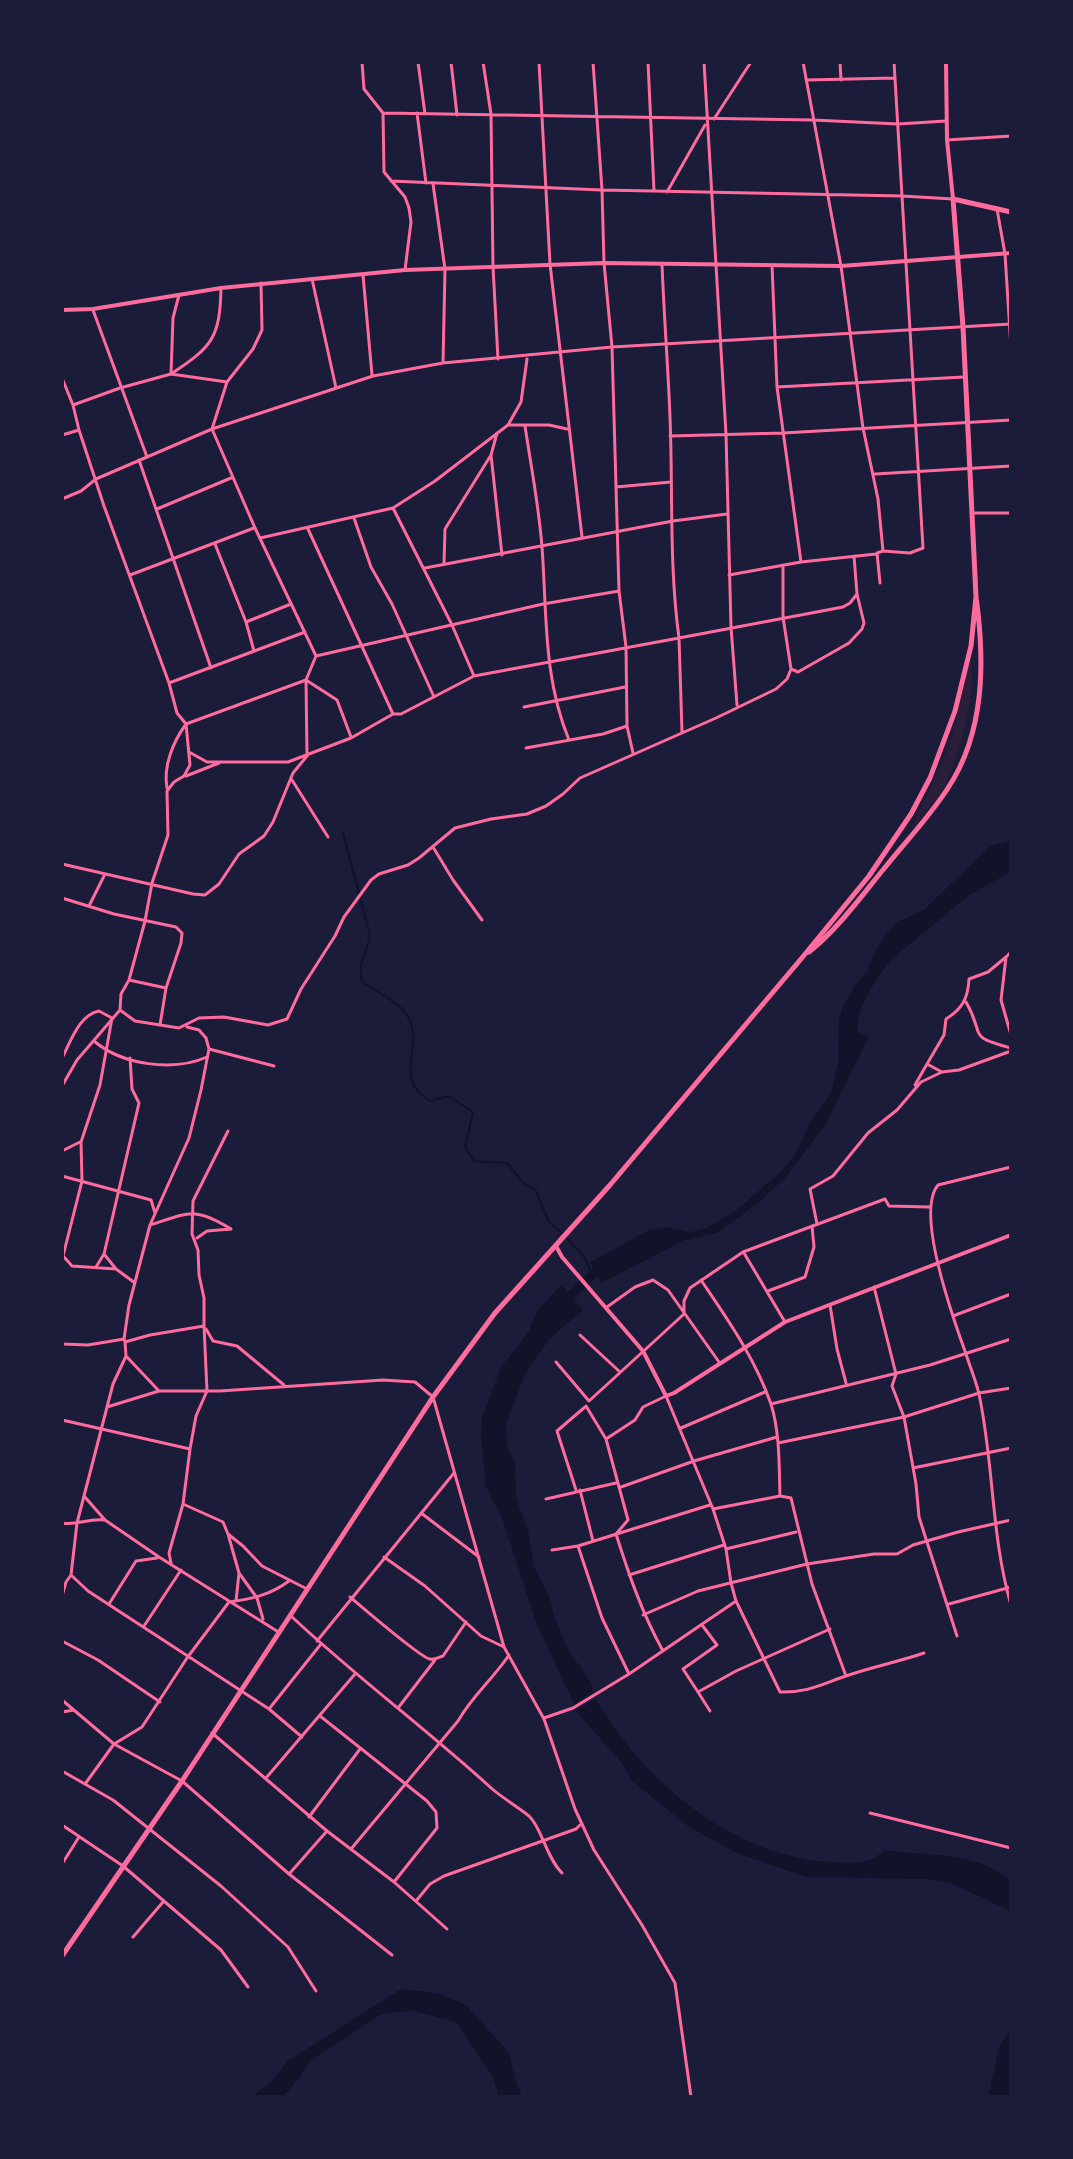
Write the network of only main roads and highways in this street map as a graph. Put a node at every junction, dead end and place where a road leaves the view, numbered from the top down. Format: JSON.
{"nodes":[{"id":1,"x":946,"y":62,"type":"edge"},
{"id":2,"x":953,"y":199,"type":"junction"},
{"id":3,"x":1011,"y":212,"type":"edge"},
{"id":4,"x":1008,"y":254,"type":"edge"},
{"id":5,"x":956,"y":256,"type":"junction"},
{"id":6,"x":62,"y":310,"type":"edge"},
{"id":7,"x":976,"y":597,"type":"junction"},
{"id":8,"x":801,"y":959,"type":"junction"},
{"id":9,"x":1011,"y":1235,"type":"edge"},
{"id":10,"x":556,"y":1245,"type":"junction"},
{"id":11,"x":549,"y":1253,"type":"junction"},
{"id":12,"x":562,"y":1257,"type":"junction"},
{"id":13,"x":65,"y":1946,"type":"edge"},
{"id":14,"x":62,"y":1956,"type":"edge"}],
"edges":[{"from":1,"to":2,"type":"main road"},
{"from":2,"to":3,"type":"main road"},
{"from":2,"to":5,"type":"main road"},
{"from":4,"to":5,"type":"main road"},
{"from":5,"to":6,"type":"main road"},
{"from":5,"to":7,"type":"main road"},
{"from":7,"to":8,"type":"main road"},
{"from":7,"to":8,"type":"main road"},
{"from":8,"to":10,"type":"main road"},
{"from":9,"to":12,"type":"main road"},
{"from":10,"to":11,"type":"main road"},
{"from":10,"to":12,"type":"main road"},
{"from":11,"to":12,"type":"main road"},
{"from":11,"to":13,"type":"main road"},
{"from":13,"to":14,"type":"main road"}]}
